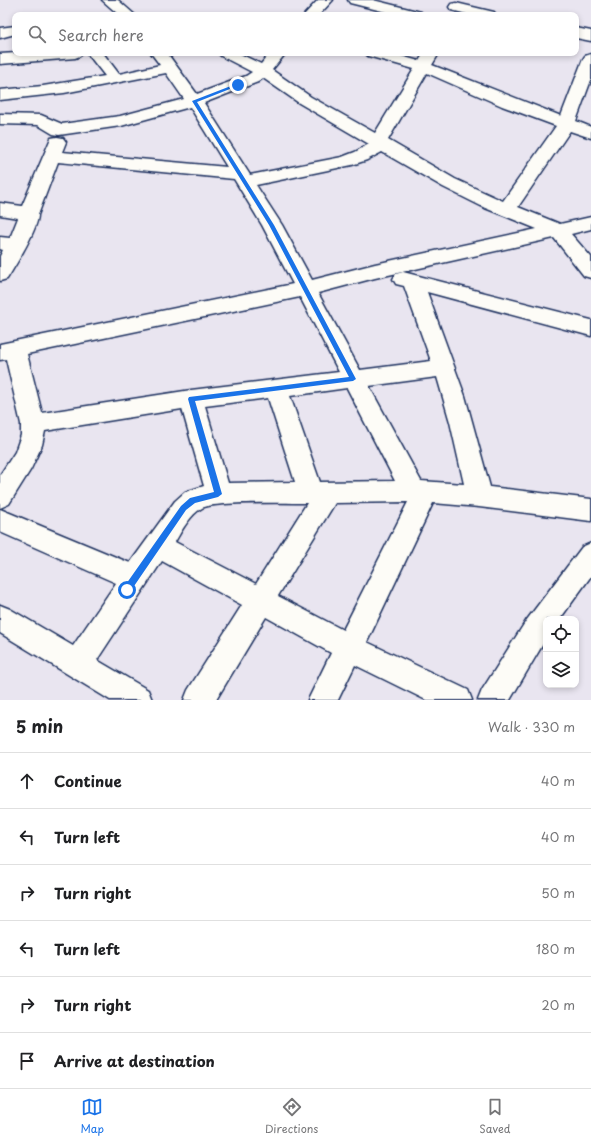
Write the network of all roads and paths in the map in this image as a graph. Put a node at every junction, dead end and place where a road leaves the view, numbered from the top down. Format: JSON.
{"nodes":[{"id":1,"x":109,"y":0,"type":"edge"},
{"id":2,"x":326,"y":0,"type":"edge"},
{"id":3,"x":355,"y":0,"type":"edge"},
{"id":4,"x":456,"y":7,"type":"edge"},
{"id":5,"x":125,"y":12,"type":"edge"},
{"id":6,"x":314,"y":12,"type":"edge"},
{"id":7,"x":404,"y":12,"type":"edge"},
{"id":8,"x":477,"y":12,"type":"edge"},
{"id":9,"x":12,"y":30,"type":"edge"},
{"id":10,"x":0,"y":32,"type":"edge"},
{"id":11,"x":579,"y":34,"type":"edge"},
{"id":12,"x":591,"y":36,"type":"edge"},
{"id":13,"x":579,"y":52,"type":"edge"},
{"id":14,"x":591,"y":54,"type":"edge"},
{"id":15,"x":38,"y":56,"type":"edge"},
{"id":16,"x":97,"y":56,"type":"edge"},
{"id":17,"x":232,"y":56,"type":"edge"},
{"id":18,"x":276,"y":56,"type":"edge"},
{"id":19,"x":397,"y":56,"type":"edge"},
{"id":20,"x":0,"y":59,"type":"edge"},
{"id":21,"x":591,"y":59,"type":"edge"},
{"id":22,"x":164,"y":60,"type":"edge"},
{"id":23,"x":428,"y":60,"type":"edge"},
{"id":24,"x":263,"y":71,"type":"junction"},
{"id":25,"x":115,"y":79,"type":"junction"},
{"id":26,"x":0,"y":95,"type":"edge"},
{"id":27,"x":194,"y":101,"type":"junction"},
{"id":28,"x":0,"y":120,"type":"edge"},
{"id":29,"x":566,"y":124,"type":"junction"},
{"id":30,"x":59,"y":130,"type":"junction"},
{"id":31,"x":591,"y":133,"type":"edge"},
{"id":32,"x":381,"y":143,"type":"junction"},
{"id":33,"x":51,"y":156,"type":"junction"},
{"id":34,"x":242,"y":178,"type":"junction"},
{"id":35,"x":0,"y":209,"type":"edge"},
{"id":36,"x":506,"y":210,"type":"junction"},
{"id":37,"x":28,"y":215,"type":"junction"},
{"id":38,"x":591,"y":222,"type":"edge"},
{"id":39,"x":558,"y":230,"type":"junction"},
{"id":40,"x":8,"y":244,"type":"edge"},
{"id":41,"x":375,"y":271,"type":"junction"},
{"id":42,"x":591,"y":271,"type":"edge"},
{"id":43,"x":0,"y":274,"type":"edge"},
{"id":44,"x":413,"y":282,"type":"junction"},
{"id":45,"x":305,"y":289,"type":"junction"},
{"id":46,"x":591,"y":328,"type":"edge"},
{"id":47,"x":8,"y":350,"type":"edge"},
{"id":48,"x":445,"y":368,"type":"junction"},
{"id":49,"x":353,"y":379,"type":"junction"},
{"id":50,"x":276,"y":388,"type":"junction"},
{"id":51,"x":191,"y":399,"type":"junction"},
{"id":52,"x":33,"y":424,"type":"junction"},
{"id":53,"x":419,"y":492,"type":"junction"},
{"id":54,"x":319,"y":493,"type":"junction"},
{"id":55,"x":218,"y":494,"type":"junction"},
{"id":56,"x":479,"y":496,"type":"junction"},
{"id":57,"x":0,"y":497,"type":"edge"},
{"id":58,"x":591,"y":510,"type":"edge"},
{"id":59,"x":0,"y":520,"type":"edge"},
{"id":60,"x":158,"y":546,"type":"junction"},
{"id":61,"x":591,"y":555,"type":"edge"},
{"id":62,"x":136,"y":578,"type":"junction"},
{"id":63,"x":260,"y":600,"type":"junction"},
{"id":64,"x":0,"y":618,"type":"edge"},
{"id":65,"x":350,"y":648,"type":"junction"},
{"id":66,"x":78,"y":664,"type":"junction"},
{"id":67,"x":137,"y":700,"type":"edge"},
{"id":68,"x":199,"y":700,"type":"edge"},
{"id":69,"x":323,"y":700,"type":"edge"},
{"id":70,"x":457,"y":700,"type":"edge"},
{"id":71,"x":493,"y":700,"type":"edge"}],
"edges":[{"from":1,"to":5,"type":"street"},
{"from":2,"to":6,"type":"street"},
{"from":3,"to":7,"type":"street"},
{"from":4,"to":8,"type":"street"},
{"from":9,"to":10,"type":"street"},
{"from":11,"to":12,"type":"street"},
{"from":13,"to":14,"type":"street"},
{"from":15,"to":20,"type":"street"},
{"from":16,"to":25,"type":"street"},
{"from":17,"to":24,"type":"street"},
{"from":18,"to":24,"type":"street"},
{"from":19,"to":23,"type":"street"},
{"from":21,"to":29,"type":"street"},
{"from":22,"to":25,"type":"street"},
{"from":22,"to":27,"type":"street"},
{"from":23,"to":29,"type":"street"},
{"from":23,"to":32,"type":"street"},
{"from":24,"to":27,"type":"street"},
{"from":24,"to":32,"type":"street"},
{"from":25,"to":26,"type":"street"},
{"from":27,"to":30,"type":"street"},
{"from":27,"to":34,"type":"street"},
{"from":28,"to":30,"type":"street"},
{"from":29,"to":31,"type":"street"},
{"from":29,"to":36,"type":"street"},
{"from":30,"to":33,"type":"street"},
{"from":32,"to":34,"type":"street"},
{"from":32,"to":36,"type":"street"},
{"from":33,"to":34,"type":"street"},
{"from":33,"to":37,"type":"street"},
{"from":34,"to":45,"type":"street"},
{"from":35,"to":37,"type":"street"},
{"from":36,"to":39,"type":"street"},
{"from":37,"to":40,"type":"street"},
{"from":38,"to":39,"type":"street"},
{"from":39,"to":41,"type":"street"},
{"from":39,"to":42,"type":"street"},
{"from":40,"to":43,"type":"street"},
{"from":41,"to":44,"type":"street"},
{"from":41,"to":45,"type":"street"},
{"from":44,"to":46,"type":"street"},
{"from":44,"to":48,"type":"street"},
{"from":45,"to":47,"type":"street"},
{"from":45,"to":49,"type":"street"},
{"from":47,"to":52,"type":"street"},
{"from":48,"to":49,"type":"street"},
{"from":48,"to":56,"type":"street"},
{"from":49,"to":50,"type":"street"},
{"from":49,"to":53,"type":"street"},
{"from":50,"to":51,"type":"street"},
{"from":50,"to":54,"type":"street"},
{"from":51,"to":52,"type":"street"},
{"from":51,"to":55,"type":"street"},
{"from":52,"to":57,"type":"street"},
{"from":53,"to":54,"type":"street"},
{"from":53,"to":56,"type":"street"},
{"from":53,"to":65,"type":"street"},
{"from":54,"to":55,"type":"street"},
{"from":54,"to":63,"type":"street"},
{"from":55,"to":60,"type":"street"},
{"from":56,"to":58,"type":"street"},
{"from":59,"to":62,"type":"street"},
{"from":60,"to":62,"type":"street"},
{"from":60,"to":63,"type":"street"},
{"from":61,"to":71,"type":"street"},
{"from":62,"to":66,"type":"street"},
{"from":63,"to":65,"type":"street"},
{"from":63,"to":68,"type":"street"},
{"from":64,"to":66,"type":"street"},
{"from":65,"to":69,"type":"street"},
{"from":65,"to":70,"type":"street"},
{"from":66,"to":67,"type":"street"}]}
